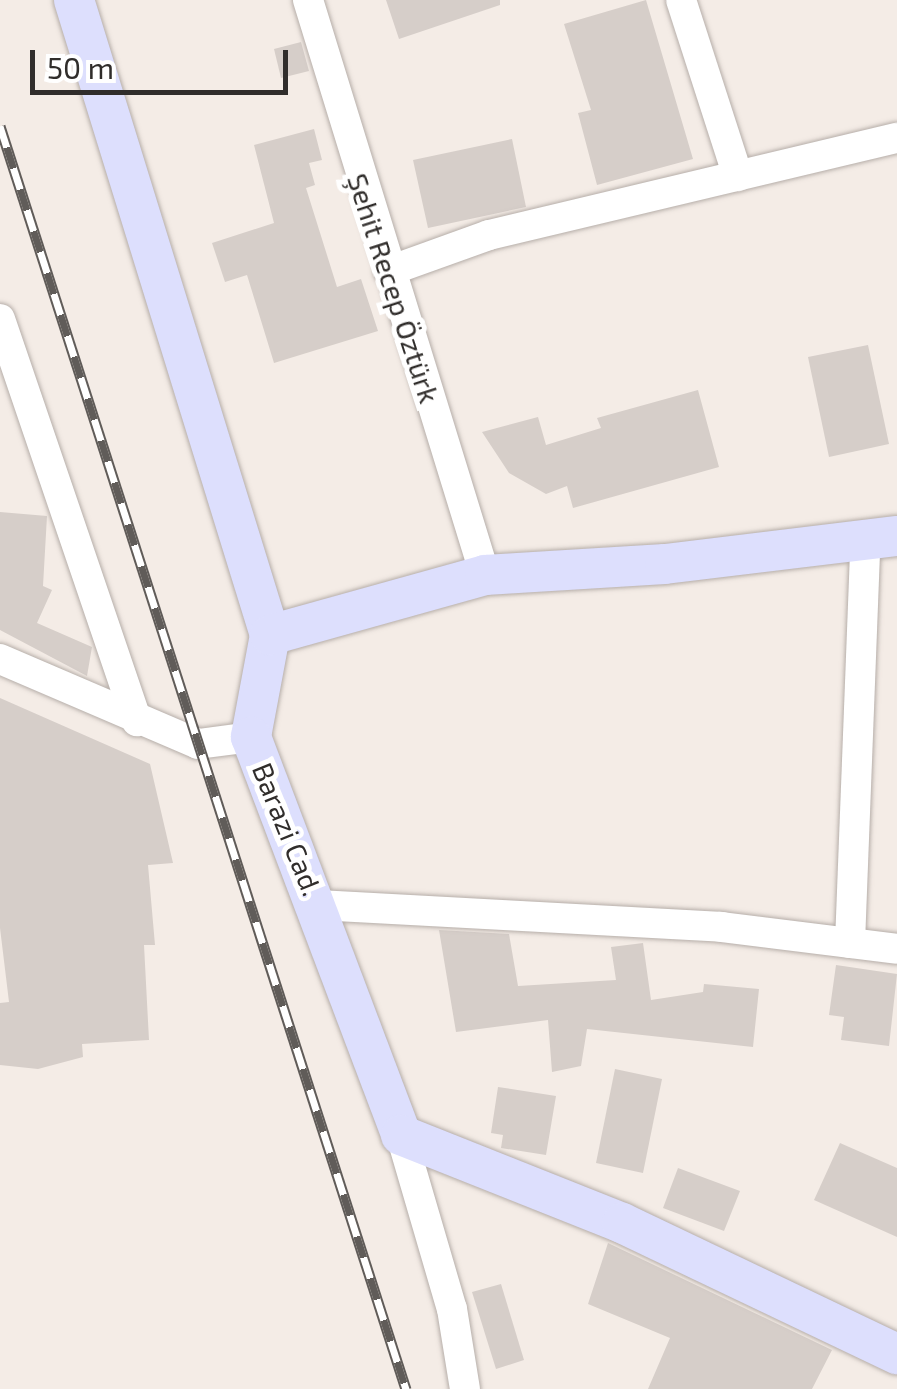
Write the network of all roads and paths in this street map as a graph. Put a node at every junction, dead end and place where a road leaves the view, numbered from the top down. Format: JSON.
{"nodes":[{"id":1,"x":74,"y":0,"type":"edge"},
{"id":2,"x":308,"y":0,"type":"edge"},
{"id":3,"x":681,"y":0,"type":"edge"},
{"id":4,"x":897,"y":138,"type":"edge"},
{"id":5,"x":738,"y":176,"type":"junction"},
{"id":6,"x":388,"y":271,"type":"junction"},
{"id":7,"x":2,"y":327,"type":"edge"},
{"id":8,"x":881,"y":540,"type":"edge"},
{"id":9,"x":485,"y":574,"type":"junction"},
{"id":10,"x":270,"y":635,"type":"junction"},
{"id":11,"x":0,"y":659,"type":"edge"},
{"id":12,"x":137,"y":721,"type":"junction"},
{"id":13,"x":251,"y":737,"type":"junction"},
{"id":14,"x":318,"y":905,"type":"junction"},
{"id":15,"x":850,"y":944,"type":"junction"},
{"id":16,"x":897,"y":949,"type":"edge"},
{"id":17,"x":402,"y":1135,"type":"junction"},
{"id":18,"x":897,"y":1354,"type":"edge"},
{"id":19,"x":465,"y":1389,"type":"edge"}],
"edges":[{"from":1,"to":10,"type":"street","name":"Barazi Cad."},
{"from":2,"to":6,"type":"street","name":"Şehit Recep Öztürk"},
{"from":3,"to":5,"type":"street"},
{"from":4,"to":5,"type":"street"},
{"from":5,"to":6,"type":"street"},
{"from":6,"to":9,"type":"street","name":"Şehit Recep Öztürk"},
{"from":7,"to":12,"type":"street"},
{"from":8,"to":9,"type":"street"},
{"from":8,"to":15,"type":"street"},
{"from":9,"to":10,"type":"street"},
{"from":10,"to":13,"type":"street","name":"Barazi Cad."},
{"from":11,"to":12,"type":"street"},
{"from":12,"to":13,"type":"street"},
{"from":13,"to":14,"type":"street","name":"Barazi Cad."},
{"from":14,"to":15,"type":"street"},
{"from":14,"to":17,"type":"street","name":"Barazi Cad."},
{"from":15,"to":16,"type":"street"},
{"from":17,"to":18,"type":"street"},
{"from":17,"to":19,"type":"street"}]}
